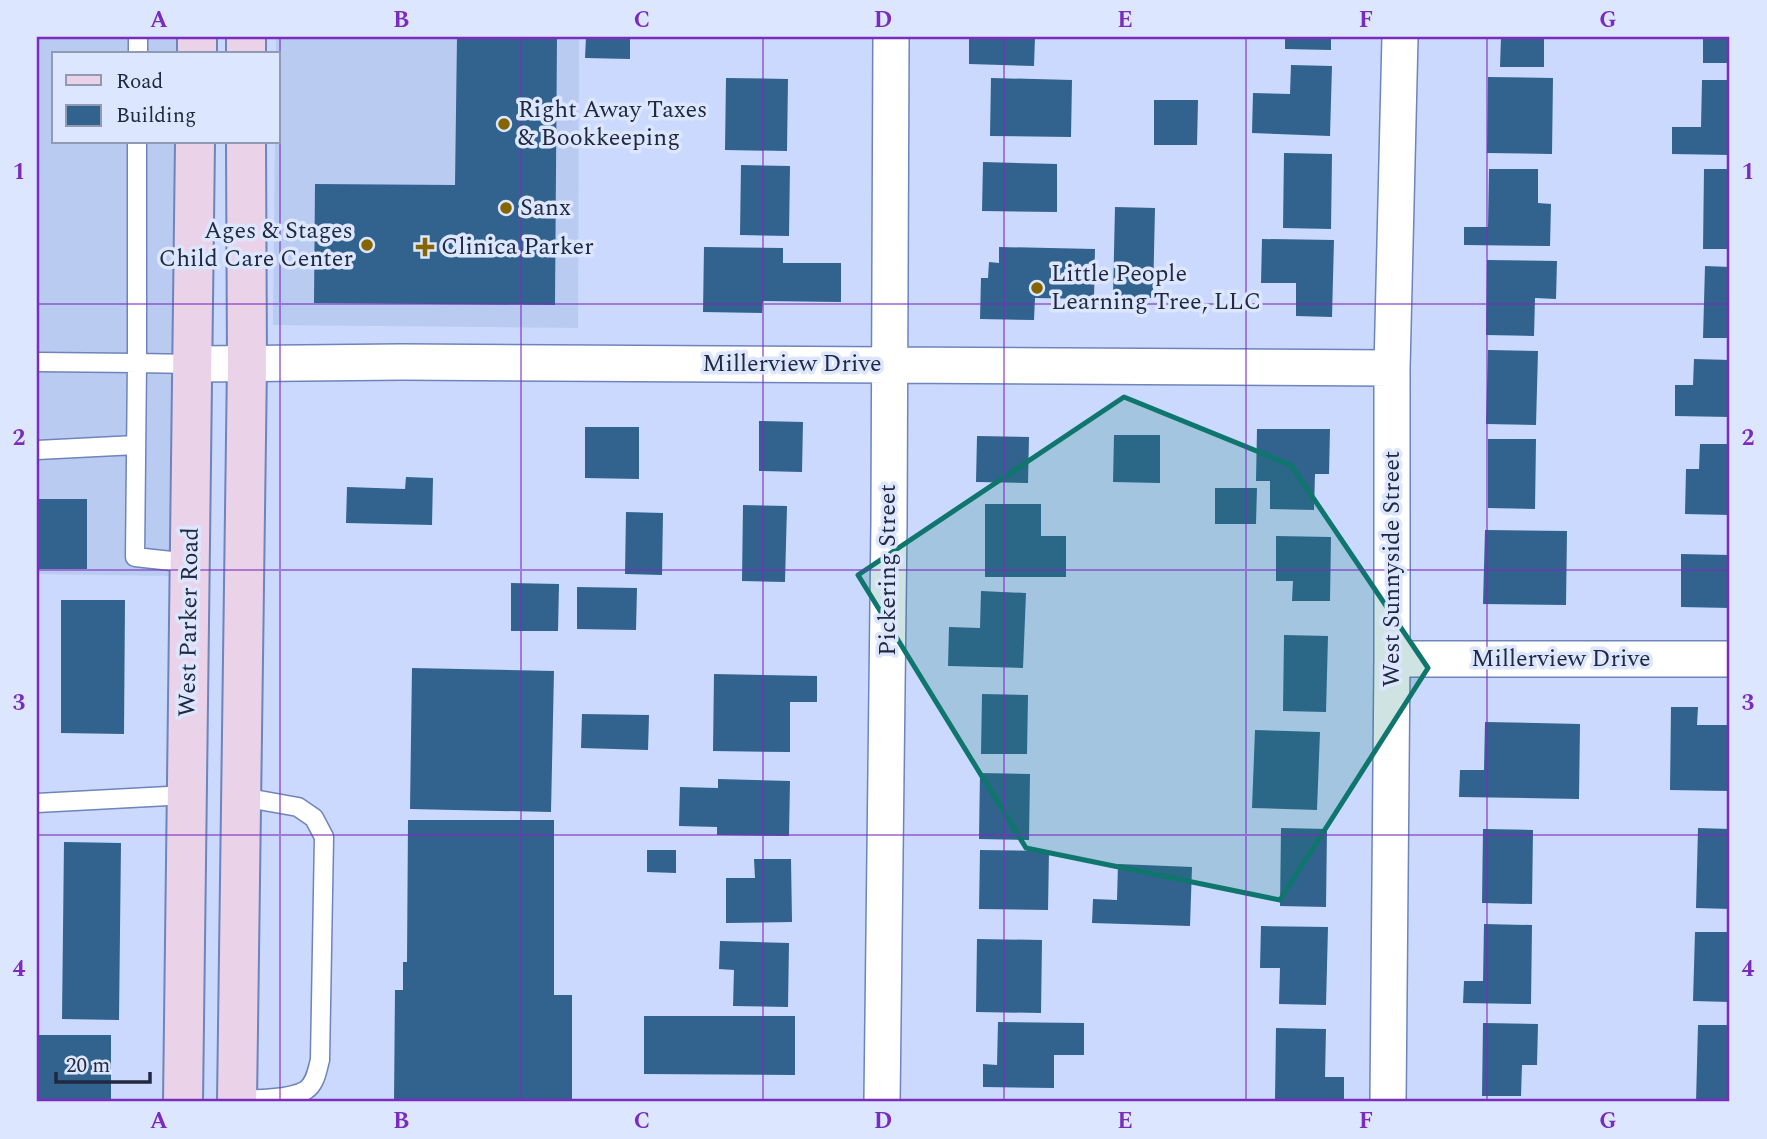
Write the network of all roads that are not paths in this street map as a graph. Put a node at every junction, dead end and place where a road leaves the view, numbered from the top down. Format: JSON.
{"nodes":[{"id":1,"x":891,"y":37,"type":"edge"},
{"id":2,"x":1400,"y":37,"type":"edge"},
{"id":3,"x":137,"y":144,"type":"edge"},
{"id":4,"x":195,"y":144,"type":"edge"},
{"id":5,"x":246,"y":144,"type":"edge"},
{"id":6,"x":37,"y":362,"type":"edge"},
{"id":7,"x":137,"y":363,"type":"junction"},
{"id":8,"x":191,"y":364,"type":"junction"},
{"id":9,"x":247,"y":364,"type":"junction"},
{"id":10,"x":888,"y":365,"type":"junction"},
{"id":11,"x":1392,"y":368,"type":"junction"},
{"id":12,"x":136,"y":445,"type":"junction"},
{"id":13,"x":37,"y":450,"type":"edge"},
{"id":14,"x":190,"y":563,"type":"junction"},
{"id":15,"x":1392,"y":659,"type":"junction"},
{"id":16,"x":1730,"y":659,"type":"edge"},
{"id":17,"x":187,"y":796,"type":"junction"},
{"id":18,"x":242,"y":797,"type":"junction"},
{"id":19,"x":37,"y":803,"type":"edge"},
{"id":20,"x":237,"y":1101,"type":"edge"},
{"id":21,"x":183,"y":1102,"type":"edge"},
{"id":22,"x":882,"y":1102,"type":"edge"},
{"id":23,"x":1388,"y":1102,"type":"edge"}],
"edges":[{"from":1,"to":10,"type":"street","name":"Pickering Street"},
{"from":2,"to":11,"type":"street","name":"West Sunnyside Street"},
{"from":3,"to":7,"type":"lane"},
{"from":4,"to":8,"type":"main road","name":"West Parker Road"},
{"from":5,"to":9,"type":"main road"},
{"from":6,"to":7,"type":"lane"},
{"from":7,"to":8,"type":"lane"},
{"from":7,"to":12,"type":"lane"},
{"from":8,"to":9,"type":"street","name":"Millerview Drive"},
{"from":8,"to":14,"type":"main road","name":"West Parker Road"},
{"from":9,"to":10,"type":"street","name":"Millerview Drive"},
{"from":9,"to":18,"type":"main road"},
{"from":10,"to":11,"type":"street","name":"Millerview Drive"},
{"from":10,"to":22,"type":"street","name":"Pickering Street"},
{"from":11,"to":15,"type":"street","name":"West Sunnyside Street"},
{"from":12,"to":13,"type":"lane"},
{"from":12,"to":14,"type":"lane"},
{"from":14,"to":17,"type":"main road","name":"West Parker Road"},
{"from":15,"to":16,"type":"street","name":"Millerview Drive"},
{"from":15,"to":23,"type":"street","name":"West Sunnyside Street"},
{"from":17,"to":18,"type":"main road"},
{"from":17,"to":19,"type":"lane"},
{"from":17,"to":21,"type":"main road","name":"West Parker Road"},
{"from":18,"to":20,"type":"main road"},
{"from":18,"to":20,"type":"lane"}]}
